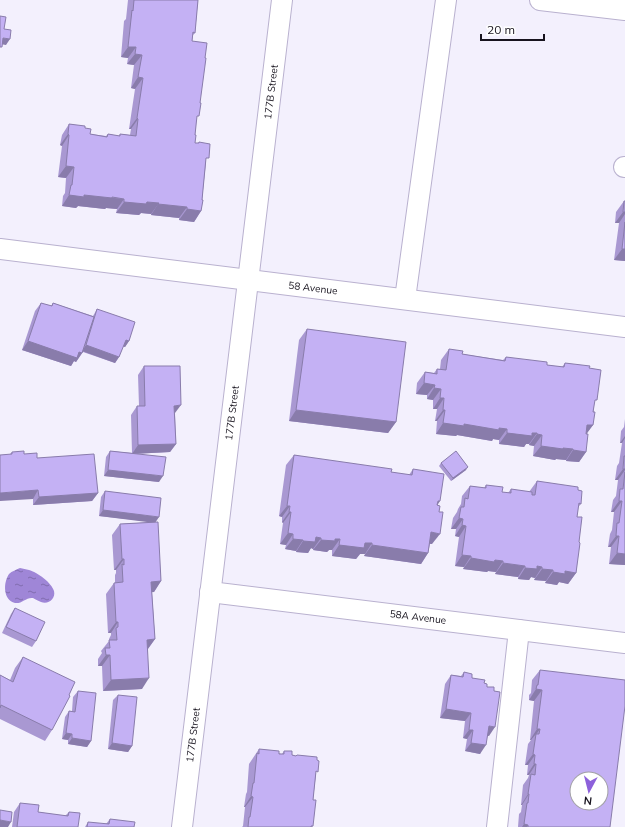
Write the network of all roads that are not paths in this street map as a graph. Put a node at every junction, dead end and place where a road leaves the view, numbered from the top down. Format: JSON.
{"nodes":[{"id":1,"x":282,"y":0,"type":"edge"},
{"id":2,"x":446,"y":0,"type":"edge"},
{"id":3,"x":540,"y":0,"type":"edge"},
{"id":4,"x":625,"y":10,"type":"edge"},
{"id":5,"x":0,"y":249,"type":"edge"},
{"id":6,"x":249,"y":280,"type":"junction"},
{"id":7,"x":406,"y":299,"type":"junction"},
{"id":8,"x":625,"y":327,"type":"edge"},
{"id":9,"x":210,"y":592,"type":"junction"},
{"id":10,"x":519,"y":630,"type":"junction"},
{"id":11,"x":625,"y":642,"type":"edge"},
{"id":12,"x":182,"y":827,"type":"edge"},
{"id":13,"x":497,"y":827,"type":"edge"}],
"edges":[{"from":1,"to":6,"type":"street","name":"177B Street"},
{"from":2,"to":7,"type":"street"},
{"from":3,"to":4,"type":"street"},
{"from":5,"to":6,"type":"street","name":"58 Avenue"},
{"from":6,"to":7,"type":"street","name":"58 Avenue"},
{"from":6,"to":9,"type":"street","name":"177B Street"},
{"from":7,"to":8,"type":"street","name":"58 Avenue"},
{"from":9,"to":10,"type":"street","name":"58A Avenue"},
{"from":9,"to":12,"type":"street","name":"177B Street"},
{"from":10,"to":11,"type":"street","name":"58A Avenue"},
{"from":10,"to":13,"type":"street"}]}
